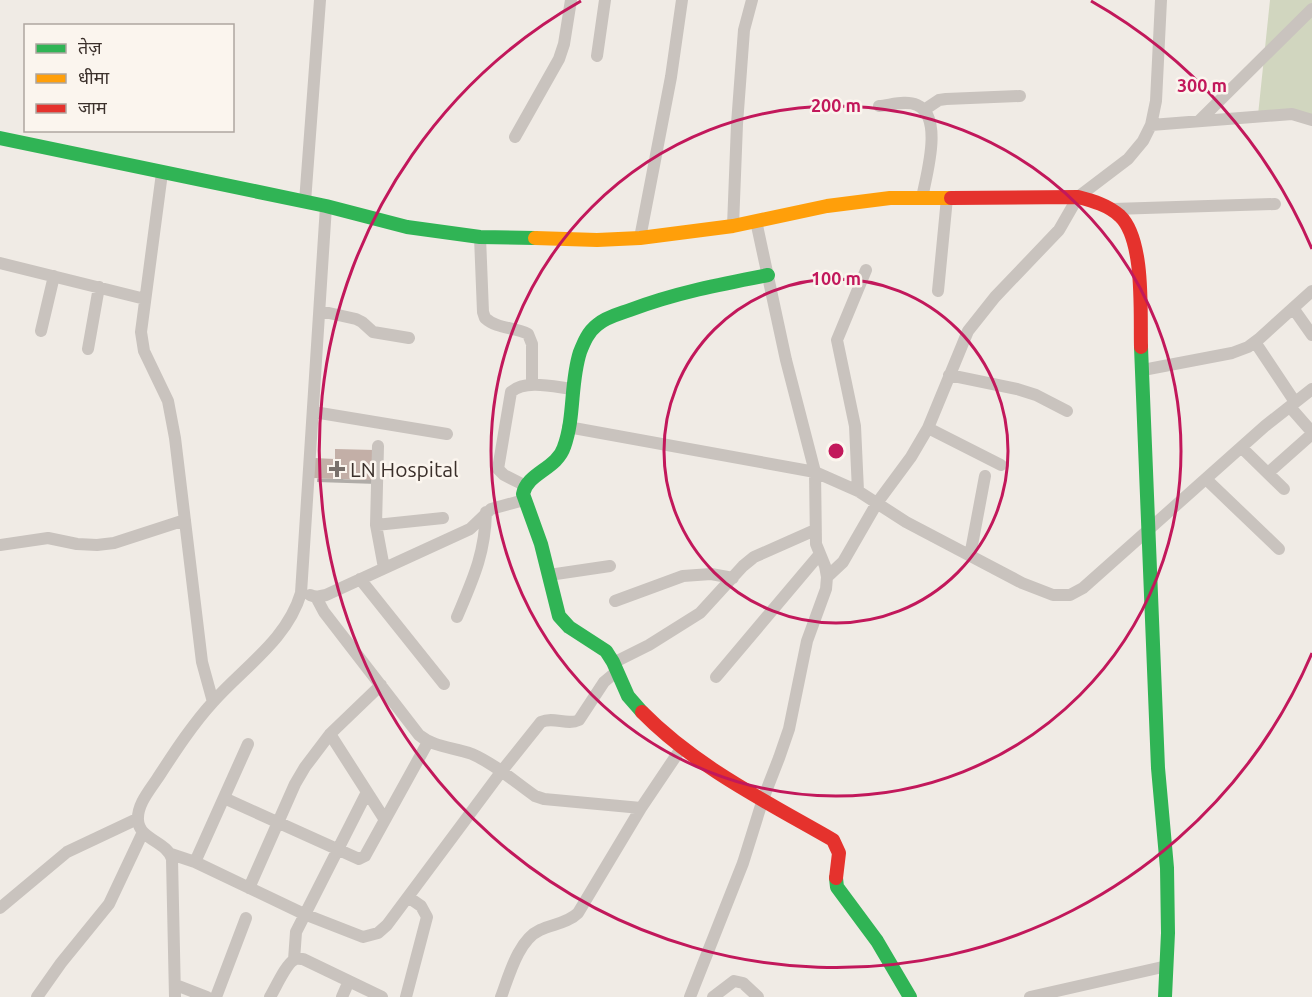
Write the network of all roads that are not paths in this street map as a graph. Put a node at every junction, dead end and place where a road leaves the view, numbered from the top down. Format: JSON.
{"nodes":[{"id":1,"x":320,"y":0,"type":"edge"},
{"id":2,"x":571,"y":0,"type":"edge"},
{"id":3,"x":604,"y":0,"type":"edge"},
{"id":4,"x":682,"y":0,"type":"edge"},
{"id":5,"x":752,"y":0,"type":"edge"},
{"id":6,"x":1161,"y":0,"type":"edge"},
{"id":7,"x":1312,"y":9,"type":"edge"},
{"id":8,"x":597,"y":56,"type":"dead end"},
{"id":9,"x":1020,"y":96,"type":"dead end"},
{"id":10,"x":879,"y":106,"type":"dead end"},
{"id":11,"x":924,"y":110,"type":"junction"},
{"id":12,"x":1312,"y":120,"type":"edge"},
{"id":13,"x":1199,"y":121,"type":"junction"},
{"id":14,"x":1151,"y":125,"type":"junction"},
{"id":15,"x":515,"y":137,"type":"dead end"},
{"id":16,"x":0,"y":138,"type":"edge"},
{"id":17,"x":162,"y":173,"type":"junction"},
{"id":18,"x":1078,"y":197,"type":"junction"},
{"id":19,"x":922,"y":198,"type":"junction"},
{"id":20,"x":947,"y":198,"type":"junction"},
{"id":21,"x":305,"y":202,"type":"junction"},
{"id":22,"x":1275,"y":204,"type":"dead end"},
{"id":23,"x":326,"y":206,"type":"junction"},
{"id":24,"x":1113,"y":209,"type":"junction"},
{"id":25,"x":756,"y":221,"type":"junction"},
{"id":26,"x":733,"y":226,"type":"junction"},
{"id":27,"x":480,"y":237,"type":"junction"},
{"id":28,"x":640,"y":238,"type":"junction"},
{"id":29,"x":0,"y":263,"type":"edge"},
{"id":30,"x":866,"y":270,"type":"dead end"},
{"id":31,"x":768,"y":274,"type":"junction"},
{"id":32,"x":54,"y":276,"type":"junction"},
{"id":33,"x":99,"y":287,"type":"junction"},
{"id":34,"x":938,"y":291,"type":"dead end"},
{"id":35,"x":1312,"y":291,"type":"edge"},
{"id":36,"x":145,"y":299,"type":"junction"},
{"id":37,"x":1293,"y":308,"type":"junction"},
{"id":38,"x":320,"y":311,"type":"junction"},
{"id":39,"x":41,"y":331,"type":"dead end"},
{"id":40,"x":1312,"y":335,"type":"edge"},
{"id":41,"x":409,"y":338,"type":"dead end"},
{"id":42,"x":1255,"y":342,"type":"junction"},
{"id":43,"x":88,"y":349,"type":"dead end"},
{"id":44,"x":1143,"y":370,"type":"junction"},
{"id":45,"x":949,"y":375,"type":"junction"},
{"id":46,"x":532,"y":385,"type":"junction"},
{"id":47,"x":572,"y":389,"type":"junction"},
{"id":48,"x":1312,"y":389,"type":"edge"},
{"id":49,"x":1293,"y":404,"type":"junction"},
{"id":50,"x":1067,"y":411,"type":"dead end"},
{"id":51,"x":314,"y":412,"type":"junction"},
{"id":52,"x":568,"y":427,"type":"junction"},
{"id":53,"x":928,"y":428,"type":"junction"},
{"id":54,"x":1312,"y":433,"type":"edge"},
{"id":55,"x":447,"y":434,"type":"dead end"},
{"id":56,"x":378,"y":446,"type":"dead end"},
{"id":57,"x":1242,"y":448,"type":"junction"},
{"id":58,"x":1001,"y":465,"type":"dead end"},
{"id":59,"x":814,"y":472,"type":"junction"},
{"id":60,"x":1268,"y":473,"type":"junction"},
{"id":61,"x":985,"y":476,"type":"dead end"},
{"id":62,"x":1207,"y":480,"type":"junction"},
{"id":63,"x":524,"y":485,"type":"junction"},
{"id":64,"x":1284,"y":489,"type":"dead end"},
{"id":65,"x":858,"y":491,"type":"junction"},
{"id":66,"x":524,"y":500,"type":"junction"},
{"id":67,"x":877,"y":503,"type":"junction"},
{"id":68,"x":486,"y":512,"type":"junction"},
{"id":69,"x":443,"y":518,"type":"dead end"},
{"id":70,"x":185,"y":520,"type":"junction"},
{"id":71,"x":376,"y":525,"type":"junction"},
{"id":72,"x":814,"y":530,"type":"junction"},
{"id":73,"x":1149,"y":531,"type":"junction"},
{"id":74,"x":0,"y":545,"type":"edge"},
{"id":75,"x":1279,"y":549,"type":"dead end"},
{"id":76,"x":819,"y":555,"type":"junction"},
{"id":77,"x":970,"y":556,"type":"junction"},
{"id":78,"x":610,"y":566,"type":"dead end"},
{"id":79,"x":384,"y":568,"type":"junction"},
{"id":80,"x":549,"y":575,"type":"junction"},
{"id":81,"x":827,"y":577,"type":"junction"},
{"id":82,"x":733,"y":578,"type":"junction"},
{"id":83,"x":360,"y":579,"type":"junction"},
{"id":84,"x":301,"y":593,"type":"junction"},
{"id":85,"x":316,"y":597,"type":"junction"},
{"id":86,"x":615,"y":601,"type":"dead end"},
{"id":87,"x":457,"y":617,"type":"dead end"},
{"id":88,"x":615,"y":667,"type":"junction"},
{"id":89,"x":716,"y":677,"type":"dead end"},
{"id":90,"x":444,"y":684,"type":"dead end"},
{"id":91,"x":381,"y":685,"type":"junction"},
{"id":92,"x":213,"y":702,"type":"junction"},
{"id":93,"x":330,"y":734,"type":"junction"},
{"id":94,"x":428,"y":742,"type":"junction"},
{"id":95,"x":248,"y":744,"type":"dead end"},
{"id":96,"x":682,"y":747,"type":"junction"},
{"id":97,"x":501,"y":772,"type":"junction"},
{"id":98,"x":367,"y":792,"type":"junction"},
{"id":99,"x":224,"y":798,"type":"junction"},
{"id":100,"x":763,"y":799,"type":"junction"},
{"id":101,"x":641,"y":808,"type":"junction"},
{"id":102,"x":137,"y":819,"type":"junction"},
{"id":103,"x":385,"y":820,"type":"junction"},
{"id":104,"x":279,"y":824,"type":"junction"},
{"id":105,"x":143,"y":832,"type":"junction"},
{"id":106,"x":337,"y":850,"type":"junction"},
{"id":107,"x":171,"y":854,"type":"junction"},
{"id":108,"x":195,"y":862,"type":"junction"},
{"id":109,"x":249,"y":888,"type":"junction"},
{"id":110,"x":408,"y":897,"type":"junction"},
{"id":111,"x":0,"y":908,"type":"edge"},
{"id":112,"x":304,"y":914,"type":"junction"},
{"id":113,"x":246,"y":918,"type":"dead end"},
{"id":114,"x":294,"y":960,"type":"junction"},
{"id":115,"x":1167,"y":966,"type":"junction"},
{"id":116,"x":349,"y":981,"type":"junction"},
{"id":117,"x":176,"y":991,"type":"edge"},
{"id":118,"x":37,"y":997,"type":"edge"},
{"id":119,"x":207,"y":997,"type":"edge"},
{"id":120,"x":216,"y":997,"type":"edge"},
{"id":121,"x":270,"y":997,"type":"edge"},
{"id":122,"x":342,"y":997,"type":"edge"},
{"id":123,"x":382,"y":997,"type":"edge"},
{"id":124,"x":406,"y":997,"type":"edge"},
{"id":125,"x":501,"y":997,"type":"edge"},
{"id":126,"x":690,"y":997,"type":"edge"},
{"id":127,"x":713,"y":997,"type":"edge"},
{"id":128,"x":758,"y":997,"type":"edge"},
{"id":129,"x":910,"y":997,"type":"edge"},
{"id":130,"x":1030,"y":997,"type":"edge"},
{"id":131,"x":1165,"y":997,"type":"edge"}],
"edges":[{"from":1,"to":21,"type":"street"},
{"from":2,"to":15,"type":"street"},
{"from":3,"to":8,"type":"street"},
{"from":4,"to":28,"type":"street"},
{"from":5,"to":26,"type":"street"},
{"from":6,"to":14,"type":"street"},
{"from":7,"to":13,"type":"street"},
{"from":9,"to":11,"type":"street"},
{"from":10,"to":11,"type":"street"},
{"from":11,"to":19,"type":"street"},
{"from":12,"to":13,"type":"street"},
{"from":13,"to":14,"type":"street"},
{"from":14,"to":18,"type":"street"},
{"from":16,"to":17,"type":"street"},
{"from":17,"to":21,"type":"street"},
{"from":17,"to":36,"type":"street"},
{"from":18,"to":20,"type":"street"},
{"from":18,"to":24,"type":"street"},
{"from":18,"to":45,"type":"street"},
{"from":19,"to":20,"type":"street"},
{"from":19,"to":25,"type":"street"},
{"from":20,"to":34,"type":"street"},
{"from":21,"to":23,"type":"street"},
{"from":22,"to":24,"type":"street"},
{"from":23,"to":27,"type":"street"},
{"from":23,"to":38,"type":"street"},
{"from":24,"to":44,"type":"street"},
{"from":25,"to":26,"type":"street"},
{"from":25,"to":31,"type":"street"},
{"from":26,"to":28,"type":"street"},
{"from":27,"to":28,"type":"street"},
{"from":27,"to":46,"type":"street"},
{"from":29,"to":32,"type":"street"},
{"from":30,"to":65,"type":"street"},
{"from":31,"to":47,"type":"street"},
{"from":31,"to":59,"type":"street"},
{"from":32,"to":33,"type":"street"},
{"from":32,"to":39,"type":"street"},
{"from":33,"to":36,"type":"street"},
{"from":33,"to":43,"type":"street"},
{"from":35,"to":37,"type":"street"},
{"from":36,"to":70,"type":"street"},
{"from":37,"to":40,"type":"street"},
{"from":37,"to":42,"type":"street"},
{"from":38,"to":41,"type":"street"},
{"from":38,"to":51,"type":"street"},
{"from":42,"to":44,"type":"street"},
{"from":42,"to":49,"type":"street"},
{"from":44,"to":73,"type":"street"},
{"from":45,"to":50,"type":"street"},
{"from":45,"to":53,"type":"street"},
{"from":46,"to":47,"type":"street"},
{"from":46,"to":63,"type":"street"},
{"from":47,"to":52,"type":"street"},
{"from":48,"to":49,"type":"street"},
{"from":49,"to":54,"type":"street"},
{"from":49,"to":57,"type":"street"},
{"from":51,"to":55,"type":"street"},
{"from":51,"to":84,"type":"street"},
{"from":52,"to":59,"type":"street"},
{"from":52,"to":63,"type":"street"},
{"from":53,"to":58,"type":"street"},
{"from":53,"to":67,"type":"street"},
{"from":54,"to":60,"type":"street"},
{"from":56,"to":71,"type":"street"},
{"from":57,"to":60,"type":"street"},
{"from":57,"to":62,"type":"street"},
{"from":59,"to":65,"type":"street"},
{"from":59,"to":72,"type":"street"},
{"from":60,"to":64,"type":"street"},
{"from":61,"to":77,"type":"street"},
{"from":62,"to":73,"type":"street"},
{"from":62,"to":75,"type":"street"},
{"from":63,"to":66,"type":"street"},
{"from":65,"to":67,"type":"street"},
{"from":66,"to":68,"type":"street"},
{"from":66,"to":80,"type":"street"},
{"from":67,"to":77,"type":"street"},
{"from":67,"to":81,"type":"street"},
{"from":68,"to":79,"type":"street"},
{"from":68,"to":87,"type":"street"},
{"from":69,"to":71,"type":"street"},
{"from":70,"to":74,"type":"street"},
{"from":70,"to":92,"type":"street"},
{"from":71,"to":79,"type":"street"},
{"from":72,"to":76,"type":"street"},
{"from":72,"to":82,"type":"street"},
{"from":73,"to":77,"type":"street"},
{"from":73,"to":115,"type":"street"},
{"from":76,"to":81,"type":"street"},
{"from":76,"to":89,"type":"street"},
{"from":78,"to":80,"type":"street"},
{"from":79,"to":83,"type":"street"},
{"from":80,"to":88,"type":"street"},
{"from":81,"to":100,"type":"street"},
{"from":82,"to":86,"type":"street"},
{"from":82,"to":88,"type":"street"},
{"from":83,"to":85,"type":"street"},
{"from":83,"to":90,"type":"street"},
{"from":84,"to":85,"type":"street"},
{"from":84,"to":92,"type":"street"},
{"from":85,"to":91,"type":"street"},
{"from":88,"to":96,"type":"street"},
{"from":88,"to":97,"type":"street"},
{"from":91,"to":93,"type":"street"},
{"from":91,"to":94,"type":"street"},
{"from":92,"to":102,"type":"street"},
{"from":93,"to":98,"type":"street"},
{"from":93,"to":104,"type":"street"},
{"from":94,"to":97,"type":"street"},
{"from":94,"to":103,"type":"street"},
{"from":95,"to":99,"type":"street"},
{"from":96,"to":100,"type":"street"},
{"from":96,"to":101,"type":"street"},
{"from":97,"to":101,"type":"street"},
{"from":97,"to":110,"type":"street"},
{"from":98,"to":103,"type":"street"},
{"from":98,"to":106,"type":"street"},
{"from":99,"to":104,"type":"street"},
{"from":99,"to":108,"type":"street"},
{"from":100,"to":126,"type":"street"},
{"from":100,"to":129,"type":"street"},
{"from":101,"to":125,"type":"street"},
{"from":102,"to":105,"type":"street"},
{"from":102,"to":111,"type":"street"},
{"from":103,"to":106,"type":"street"},
{"from":104,"to":106,"type":"street"},
{"from":104,"to":109,"type":"street"},
{"from":105,"to":107,"type":"street"},
{"from":105,"to":118,"type":"street"},
{"from":106,"to":112,"type":"street"},
{"from":107,"to":108,"type":"street"},
{"from":107,"to":117,"type":"street"},
{"from":108,"to":109,"type":"street"},
{"from":109,"to":112,"type":"street"},
{"from":110,"to":112,"type":"street"},
{"from":110,"to":124,"type":"street"},
{"from":112,"to":114,"type":"street"},
{"from":113,"to":120,"type":"street"},
{"from":114,"to":116,"type":"street"},
{"from":114,"to":121,"type":"street"},
{"from":115,"to":130,"type":"street"},
{"from":115,"to":131,"type":"street"},
{"from":116,"to":122,"type":"street"},
{"from":116,"to":123,"type":"street"},
{"from":117,"to":119,"type":"street"},
{"from":127,"to":128,"type":"street"}]}
